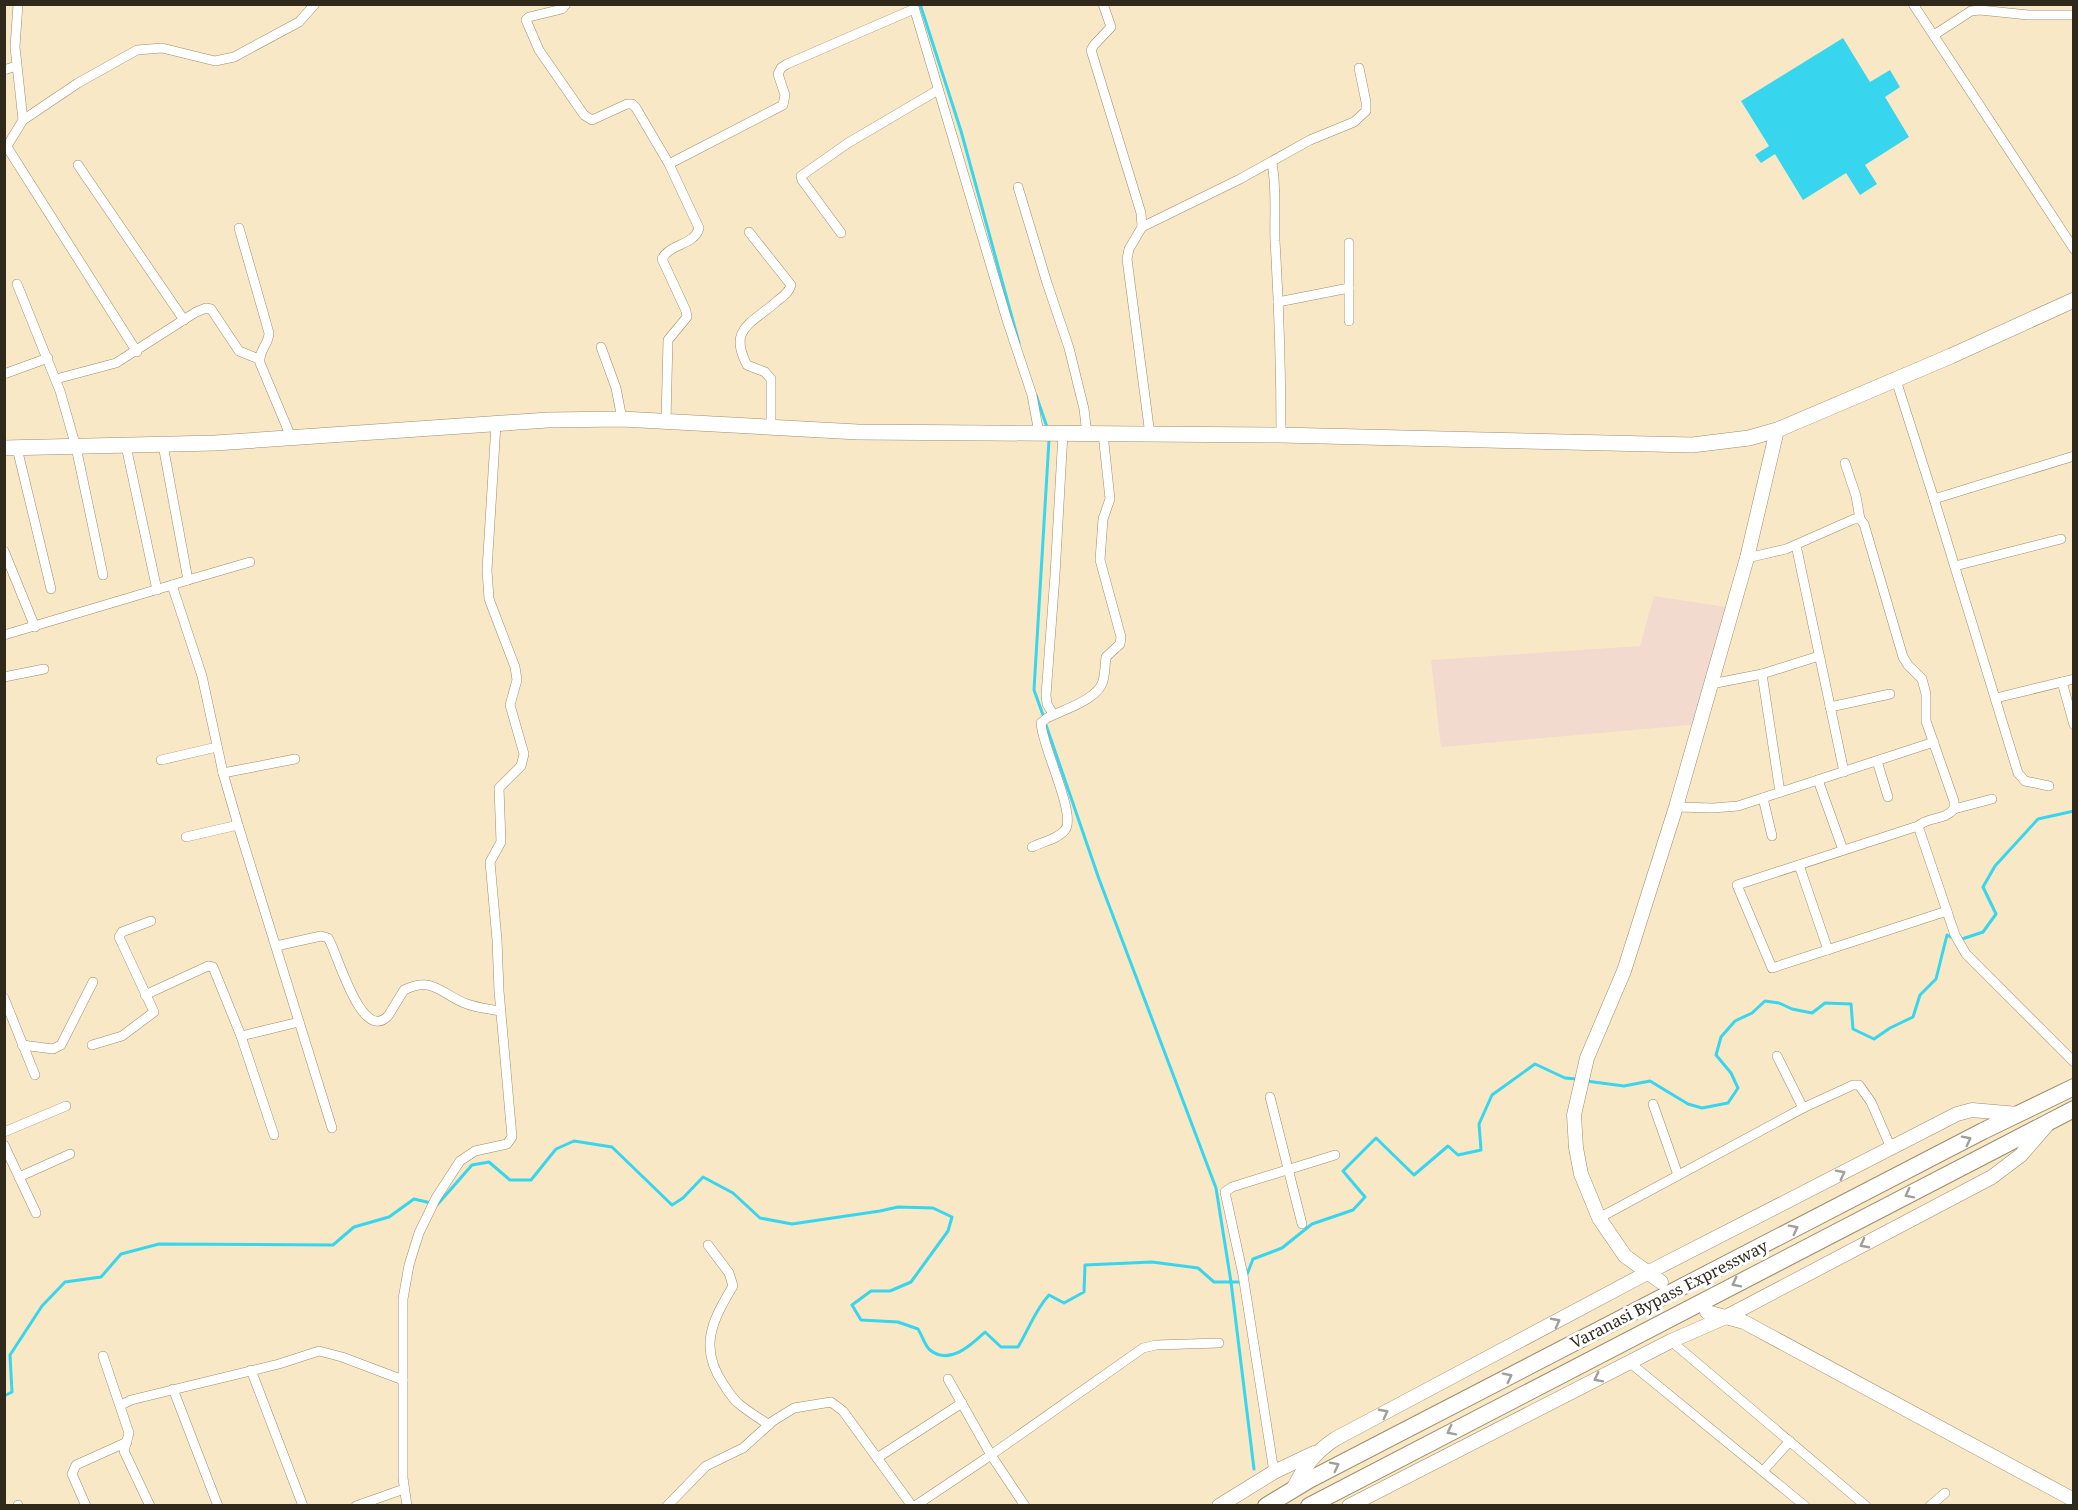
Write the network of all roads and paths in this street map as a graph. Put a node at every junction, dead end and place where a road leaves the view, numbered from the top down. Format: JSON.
{"nodes":[{"id":1,"x":18,"y":4,"type":"edge"},
{"id":2,"x":315,"y":4,"type":"edge"},
{"id":3,"x":566,"y":4,"type":"edge"},
{"id":4,"x":1103,"y":4,"type":"edge"},
{"id":5,"x":1913,"y":4,"type":"edge"},
{"id":6,"x":913,"y":7,"type":"edge"},
{"id":7,"x":2073,"y":15,"type":"edge"},
{"id":8,"x":1934,"y":35,"type":"junction"},
{"id":9,"x":16,"y":66,"type":"junction"},
{"id":10,"x":1359,"y":68,"type":"dead end"},
{"id":11,"x":4,"y":70,"type":"edge"},
{"id":12,"x":938,"y":90,"type":"junction"},
{"id":13,"x":23,"y":120,"type":"junction"},
{"id":14,"x":6,"y":149,"type":"edge"},
{"id":15,"x":1272,"y":163,"type":"junction"},
{"id":16,"x":669,"y":164,"type":"junction"},
{"id":17,"x":78,"y":165,"type":"dead end"},
{"id":18,"x":1018,"y":187,"type":"dead end"},
{"id":19,"x":1142,"y":227,"type":"junction"},
{"id":20,"x":239,"y":228,"type":"dead end"},
{"id":21,"x":749,"y":232,"type":"dead end"},
{"id":22,"x":842,"y":233,"type":"dead end"},
{"id":23,"x":1349,"y":243,"type":"dead end"},
{"id":24,"x":2073,"y":249,"type":"edge"},
{"id":25,"x":17,"y":284,"type":"dead end"},
{"id":26,"x":1349,"y":288,"type":"junction"},
{"id":27,"x":2073,"y":300,"type":"edge"},
{"id":28,"x":1278,"y":302,"type":"junction"},
{"id":29,"x":184,"y":320,"type":"junction"},
{"id":30,"x":1349,"y":321,"type":"dead end"},
{"id":31,"x":601,"y":347,"type":"dead end"},
{"id":32,"x":137,"y":352,"type":"junction"},
{"id":33,"x":48,"y":358,"type":"junction"},
{"id":34,"x":259,"y":358,"type":"junction"},
{"id":35,"x":4,"y":374,"type":"edge"},
{"id":36,"x":56,"y":380,"type":"junction"},
{"id":37,"x":1896,"y":380,"type":"junction"},
{"id":38,"x":622,"y":419,"type":"junction"},
{"id":39,"x":666,"y":421,"type":"junction"},
{"id":40,"x":496,"y":424,"type":"junction"},
{"id":41,"x":771,"y":427,"type":"junction"},
{"id":42,"x":1777,"y":430,"type":"junction"},
{"id":43,"x":1039,"y":433,"type":"junction"},
{"id":44,"x":1063,"y":433,"type":"junction"},
{"id":45,"x":1087,"y":434,"type":"junction"},
{"id":46,"x":1103,"y":434,"type":"junction"},
{"id":47,"x":1150,"y":435,"type":"junction"},
{"id":48,"x":1281,"y":435,"type":"junction"},
{"id":49,"x":291,"y":437,"type":"junction"},
{"id":50,"x":163,"y":445,"type":"junction"},
{"id":51,"x":126,"y":446,"type":"junction"},
{"id":52,"x":76,"y":447,"type":"junction"},
{"id":53,"x":11,"y":448,"type":"edge"},
{"id":54,"x":2073,"y":456,"type":"edge"},
{"id":55,"x":1845,"y":463,"type":"dead end"},
{"id":56,"x":1934,"y":499,"type":"junction"},
{"id":57,"x":1860,"y":519,"type":"junction"},
{"id":58,"x":2061,"y":539,"type":"dead end"},
{"id":59,"x":1796,"y":545,"type":"junction"},
{"id":60,"x":4,"y":551,"type":"edge"},
{"id":61,"x":1747,"y":558,"type":"junction"},
{"id":62,"x":250,"y":562,"type":"dead end"},
{"id":63,"x":1955,"y":566,"type":"junction"},
{"id":64,"x":103,"y":575,"type":"dead end"},
{"id":65,"x":188,"y":580,"type":"junction"},
{"id":66,"x":172,"y":585,"type":"junction"},
{"id":67,"x":51,"y":589,"type":"dead end"},
{"id":68,"x":157,"y":590,"type":"junction"},
{"id":69,"x":35,"y":627,"type":"junction"},
{"id":70,"x":4,"y":635,"type":"edge"},
{"id":71,"x":1819,"y":656,"type":"junction"},
{"id":72,"x":44,"y":669,"type":"dead end"},
{"id":73,"x":1762,"y":674,"type":"junction"},
{"id":74,"x":4,"y":677,"type":"edge"},
{"id":75,"x":2073,"y":679,"type":"edge"},
{"id":76,"x":2062,"y":682,"type":"junction"},
{"id":77,"x":1711,"y":684,"type":"junction"},
{"id":78,"x":1890,"y":694,"type":"dead end"},
{"id":79,"x":1996,"y":698,"type":"junction"},
{"id":80,"x":1830,"y":707,"type":"junction"},
{"id":81,"x":1053,"y":714,"type":"junction"},
{"id":82,"x":2073,"y":725,"type":"edge"},
{"id":83,"x":1934,"y":742,"type":"junction"},
{"id":84,"x":217,"y":747,"type":"junction"},
{"id":85,"x":295,"y":759,"type":"dead end"},
{"id":86,"x":160,"y":760,"type":"dead end"},
{"id":87,"x":1877,"y":761,"type":"junction"},
{"id":88,"x":1844,"y":772,"type":"junction"},
{"id":89,"x":223,"y":773,"type":"junction"},
{"id":90,"x":1818,"y":780,"type":"junction"},
{"id":91,"x":2049,"y":786,"type":"dead end"},
{"id":92,"x":1780,"y":792,"type":"junction"},
{"id":93,"x":1888,"y":797,"type":"dead end"},
{"id":94,"x":1763,"y":798,"type":"junction"},
{"id":95,"x":1992,"y":799,"type":"dead end"},
{"id":96,"x":1676,"y":807,"type":"junction"},
{"id":97,"x":1954,"y":809,"type":"junction"},
{"id":98,"x":238,"y":825,"type":"junction"},
{"id":99,"x":1918,"y":826,"type":"junction"},
{"id":100,"x":1772,"y":836,"type":"dead end"},
{"id":101,"x":186,"y":837,"type":"dead end"},
{"id":102,"x":1032,"y":847,"type":"dead end"},
{"id":103,"x":1843,"y":850,"type":"junction"},
{"id":104,"x":1799,"y":865,"type":"junction"},
{"id":105,"x":1947,"y":910,"type":"junction"},
{"id":106,"x":151,"y":921,"type":"dead end"},
{"id":107,"x":276,"y":946,"type":"junction"},
{"id":108,"x":1828,"y":950,"type":"junction"},
{"id":109,"x":93,"y":982,"type":"dead end"},
{"id":110,"x":145,"y":995,"type":"junction"},
{"id":111,"x":4,"y":998,"type":"edge"},
{"id":112,"x":500,"y":1011,"type":"junction"},
{"id":113,"x":299,"y":1022,"type":"junction"},
{"id":114,"x":241,"y":1036,"type":"junction"},
{"id":115,"x":22,"y":1045,"type":"junction"},
{"id":116,"x":92,"y":1045,"type":"dead end"},
{"id":117,"x":1777,"y":1056,"type":"dead end"},
{"id":118,"x":2073,"y":1062,"type":"edge"},
{"id":119,"x":35,"y":1075,"type":"dead end"},
{"id":120,"x":2073,"y":1087,"type":"edge"},
{"id":121,"x":1270,"y":1097,"type":"dead end"},
{"id":122,"x":1653,"y":1104,"type":"dead end"},
{"id":123,"x":66,"y":1106,"type":"dead end"},
{"id":124,"x":1803,"y":1108,"type":"junction"},
{"id":125,"x":2073,"y":1109,"type":"edge"},
{"id":126,"x":2018,"y":1114,"type":"junction"},
{"id":127,"x":2050,"y":1120,"type":"junction"},
{"id":128,"x":332,"y":1128,"type":"dead end"},
{"id":129,"x":4,"y":1132,"type":"edge"},
{"id":130,"x":274,"y":1135,"type":"dead end"},
{"id":131,"x":4,"y":1145,"type":"edge"},
{"id":132,"x":1891,"y":1148,"type":"junction"},
{"id":133,"x":70,"y":1154,"type":"dead end"},
{"id":134,"x":1335,"y":1155,"type":"dead end"},
{"id":135,"x":1289,"y":1169,"type":"junction"},
{"id":136,"x":1678,"y":1175,"type":"junction"},
{"id":137,"x":19,"y":1177,"type":"junction"},
{"id":138,"x":36,"y":1213,"type":"dead end"},
{"id":139,"x":1599,"y":1218,"type":"junction"},
{"id":140,"x":1302,"y":1224,"type":"dead end"},
{"id":141,"x":708,"y":1245,"type":"dead end"},
{"id":142,"x":1647,"y":1272,"type":"junction"},
{"id":143,"x":1661,"y":1282,"type":"dead end"},
{"id":144,"x":1707,"y":1312,"type":"dead end"},
{"id":145,"x":1726,"y":1317,"type":"junction"},
{"id":146,"x":1671,"y":1341,"type":"junction"},
{"id":147,"x":1220,"y":1343,"type":"dead end"},
{"id":148,"x":103,"y":1356,"type":"dead end"},
{"id":149,"x":1629,"y":1362,"type":"junction"},
{"id":150,"x":251,"y":1370,"type":"junction"},
{"id":151,"x":948,"y":1379,"type":"dead end"},
{"id":152,"x":403,"y":1380,"type":"junction"},
{"id":153,"x":173,"y":1389,"type":"junction"},
{"id":154,"x":962,"y":1403,"type":"junction"},
{"id":155,"x":121,"y":1405,"type":"junction"},
{"id":156,"x":769,"y":1425,"type":"junction"},
{"id":157,"x":127,"y":1442,"type":"junction"},
{"id":158,"x":1790,"y":1442,"type":"junction"},
{"id":159,"x":1317,"y":1452,"type":"junction"},
{"id":160,"x":991,"y":1455,"type":"junction"},
{"id":161,"x":877,"y":1458,"type":"junction"},
{"id":162,"x":1763,"y":1471,"type":"junction"},
{"id":163,"x":1274,"y":1472,"type":"junction"},
{"id":164,"x":404,"y":1489,"type":"junction"},
{"id":165,"x":1293,"y":1489,"type":"junction"},
{"id":166,"x":1946,"y":1493,"type":"dead end"},
{"id":167,"x":2073,"y":1500,"type":"edge"},
{"id":168,"x":86,"y":1506,"type":"edge"},
{"id":169,"x":150,"y":1506,"type":"edge"},
{"id":170,"x":218,"y":1506,"type":"edge"},
{"id":171,"x":303,"y":1506,"type":"edge"},
{"id":172,"x":356,"y":1506,"type":"edge"},
{"id":173,"x":407,"y":1506,"type":"edge"},
{"id":174,"x":667,"y":1506,"type":"edge"},
{"id":175,"x":914,"y":1506,"type":"edge"},
{"id":176,"x":1025,"y":1506,"type":"edge"},
{"id":177,"x":1219,"y":1506,"type":"edge"},
{"id":178,"x":1266,"y":1506,"type":"edge"},
{"id":179,"x":1309,"y":1506,"type":"edge"},
{"id":180,"x":1348,"y":1506,"type":"edge"},
{"id":181,"x":1805,"y":1506,"type":"edge"},
{"id":182,"x":1866,"y":1506,"type":"edge"},
{"id":183,"x":1930,"y":1506,"type":"edge"}],
"edges":[{"from":1,"to":9,"type":"street"},
{"from":2,"to":13,"type":"street"},
{"from":3,"to":16,"type":"street"},
{"from":4,"to":19,"type":"street"},
{"from":5,"to":8,"type":"street"},
{"from":6,"to":12,"type":"street"},
{"from":6,"to":16,"type":"street"},
{"from":7,"to":8,"type":"street"},
{"from":8,"to":24,"type":"street"},
{"from":9,"to":11,"type":"street"},
{"from":9,"to":13,"type":"street"},
{"from":10,"to":15,"type":"street"},
{"from":12,"to":22,"type":"street"},
{"from":12,"to":43,"type":"street"},
{"from":13,"to":14,"type":"street"},
{"from":14,"to":32,"type":"street"},
{"from":15,"to":19,"type":"street"},
{"from":15,"to":28,"type":"street"},
{"from":16,"to":39,"type":"street"},
{"from":17,"to":29,"type":"street"},
{"from":18,"to":45,"type":"street"},
{"from":19,"to":47,"type":"street"},
{"from":20,"to":34,"type":"street"},
{"from":21,"to":41,"type":"street"},
{"from":23,"to":26,"type":"street"},
{"from":25,"to":33,"type":"street"},
{"from":26,"to":28,"type":"street"},
{"from":26,"to":30,"type":"street"},
{"from":27,"to":37,"type":"main road"},
{"from":28,"to":48,"type":"street"},
{"from":29,"to":32,"type":"street"},
{"from":29,"to":34,"type":"street"},
{"from":31,"to":38,"type":"street"},
{"from":32,"to":36,"type":"street"},
{"from":33,"to":35,"type":"street"},
{"from":33,"to":36,"type":"street"},
{"from":34,"to":49,"type":"street"},
{"from":36,"to":52,"type":"street"},
{"from":37,"to":42,"type":"main road"},
{"from":37,"to":56,"type":"street"},
{"from":38,"to":39,"type":"main road"},
{"from":38,"to":40,"type":"main road"},
{"from":39,"to":41,"type":"main road"},
{"from":40,"to":49,"type":"main road"},
{"from":40,"to":112,"type":"street"},
{"from":41,"to":43,"type":"main road"},
{"from":42,"to":48,"type":"main road"},
{"from":42,"to":61,"type":"street"},
{"from":43,"to":44,"type":"main road"},
{"from":44,"to":45,"type":"main road"},
{"from":44,"to":81,"type":"street"},
{"from":45,"to":46,"type":"main road"},
{"from":46,"to":47,"type":"main road"},
{"from":46,"to":81,"type":"street"},
{"from":47,"to":48,"type":"main road"},
{"from":49,"to":50,"type":"main road"},
{"from":50,"to":51,"type":"main road"},
{"from":50,"to":65,"type":"street"},
{"from":51,"to":52,"type":"main road"},
{"from":51,"to":68,"type":"street"},
{"from":52,"to":53,"type":"main road"},
{"from":52,"to":64,"type":"street"},
{"from":53,"to":67,"type":"street"},
{"from":54,"to":56,"type":"street"},
{"from":55,"to":57,"type":"street"},
{"from":56,"to":63,"type":"street"},
{"from":57,"to":59,"type":"street"},
{"from":57,"to":83,"type":"street"},
{"from":58,"to":63,"type":"street"},
{"from":59,"to":61,"type":"street"},
{"from":59,"to":71,"type":"street"},
{"from":60,"to":69,"type":"street"},
{"from":61,"to":77,"type":"street"},
{"from":62,"to":65,"type":"street"},
{"from":63,"to":79,"type":"street"},
{"from":65,"to":66,"type":"street"},
{"from":66,"to":68,"type":"street"},
{"from":66,"to":84,"type":"street"},
{"from":68,"to":69,"type":"street"},
{"from":69,"to":70,"type":"street"},
{"from":71,"to":73,"type":"street"},
{"from":71,"to":80,"type":"street"},
{"from":72,"to":74,"type":"street"},
{"from":73,"to":77,"type":"street"},
{"from":73,"to":92,"type":"street"},
{"from":75,"to":76,"type":"street"},
{"from":76,"to":79,"type":"street"},
{"from":76,"to":82,"type":"street"},
{"from":77,"to":96,"type":"street"},
{"from":78,"to":80,"type":"street"},
{"from":79,"to":91,"type":"street"},
{"from":80,"to":88,"type":"street"},
{"from":81,"to":102,"type":"street"},
{"from":83,"to":87,"type":"street"},
{"from":83,"to":97,"type":"street"},
{"from":84,"to":86,"type":"street"},
{"from":84,"to":89,"type":"street"},
{"from":85,"to":89,"type":"street"},
{"from":87,"to":88,"type":"street"},
{"from":87,"to":93,"type":"street"},
{"from":88,"to":90,"type":"street"},
{"from":89,"to":98,"type":"street"},
{"from":90,"to":92,"type":"street"},
{"from":90,"to":103,"type":"street"},
{"from":92,"to":94,"type":"street"},
{"from":94,"to":96,"type":"street"},
{"from":94,"to":100,"type":"street"},
{"from":95,"to":97,"type":"street"},
{"from":96,"to":139,"type":"street"},
{"from":97,"to":99,"type":"street"},
{"from":98,"to":101,"type":"street"},
{"from":98,"to":107,"type":"street"},
{"from":99,"to":103,"type":"street"},
{"from":99,"to":105,"type":"street"},
{"from":103,"to":104,"type":"street"},
{"from":104,"to":108,"type":"street"},
{"from":104,"to":108,"type":"street"},
{"from":105,"to":108,"type":"street"},
{"from":105,"to":118,"type":"street"},
{"from":106,"to":110,"type":"street"},
{"from":107,"to":112,"type":"street"},
{"from":107,"to":113,"type":"street"},
{"from":109,"to":115,"type":"street"},
{"from":110,"to":114,"type":"street"},
{"from":110,"to":116,"type":"street"},
{"from":111,"to":115,"type":"street"},
{"from":112,"to":152,"type":"street"},
{"from":113,"to":114,"type":"street"},
{"from":113,"to":128,"type":"street"},
{"from":114,"to":130,"type":"street"},
{"from":115,"to":119,"type":"street"},
{"from":117,"to":124,"type":"street"},
{"from":120,"to":126,"type":"highway","name":"Varanasi Bypass Expressway"},
{"from":121,"to":135,"type":"street"},
{"from":122,"to":136,"type":"street"},
{"from":123,"to":129,"type":"street"},
{"from":124,"to":132,"type":"street"},
{"from":124,"to":136,"type":"street"},
{"from":125,"to":127,"type":"highway","name":"Varanasi Bypass Expressway"},
{"from":126,"to":132,"type":"street"},
{"from":165,"to":126,"type":"highway","name":"Varanasi Bypass Expressway","one_way":true},
{"from":127,"to":145,"type":"street","one_way":true},
{"from":127,"to":179,"type":"highway","name":"Varanasi Bypass Expressway","one_way":true},
{"from":131,"to":137,"type":"street"},
{"from":142,"to":132,"type":"street","one_way":true},
{"from":133,"to":137,"type":"street"},
{"from":134,"to":135,"type":"street"},
{"from":135,"to":140,"type":"street"},
{"from":135,"to":163,"type":"street"},
{"from":136,"to":139,"type":"street"},
{"from":137,"to":138,"type":"street"},
{"from":139,"to":142,"type":"street"},
{"from":141,"to":156,"type":"street"},
{"from":142,"to":143,"type":"street"},
{"from":159,"to":142,"type":"street","one_way":true},
{"from":144,"to":145,"type":"street"},
{"from":145,"to":146,"type":"street"},
{"from":145,"to":167,"type":"street"},
{"from":146,"to":149,"type":"street"},
{"from":146,"to":158,"type":"street"},
{"from":147,"to":160,"type":"street"},
{"from":148,"to":155,"type":"street"},
{"from":149,"to":162,"type":"street"},
{"from":149,"to":180,"type":"street","one_way":true},
{"from":150,"to":152,"type":"street"},
{"from":150,"to":153,"type":"street"},
{"from":150,"to":171,"type":"street"},
{"from":151,"to":154,"type":"street"},
{"from":152,"to":164,"type":"street"},
{"from":153,"to":155,"type":"street"},
{"from":153,"to":170,"type":"street"},
{"from":154,"to":160,"type":"street"},
{"from":154,"to":161,"type":"street"},
{"from":155,"to":157,"type":"street"},
{"from":156,"to":161,"type":"street"},
{"from":156,"to":174,"type":"street"},
{"from":157,"to":168,"type":"street"},
{"from":157,"to":169,"type":"street"},
{"from":158,"to":162,"type":"street"},
{"from":158,"to":182,"type":"street"},
{"from":159,"to":163,"type":"street"},
{"from":159,"to":165,"type":"street"},
{"from":160,"to":175,"type":"street"},
{"from":160,"to":176,"type":"street"},
{"from":161,"to":175,"type":"street"},
{"from":162,"to":181,"type":"street"},
{"from":163,"to":177,"type":"street"},
{"from":164,"to":172,"type":"street"},
{"from":164,"to":173,"type":"street"},
{"from":165,"to":178,"type":"highway","name":"Varanasi Bypass Expressway"},
{"from":166,"to":183,"type":"street"}]}
